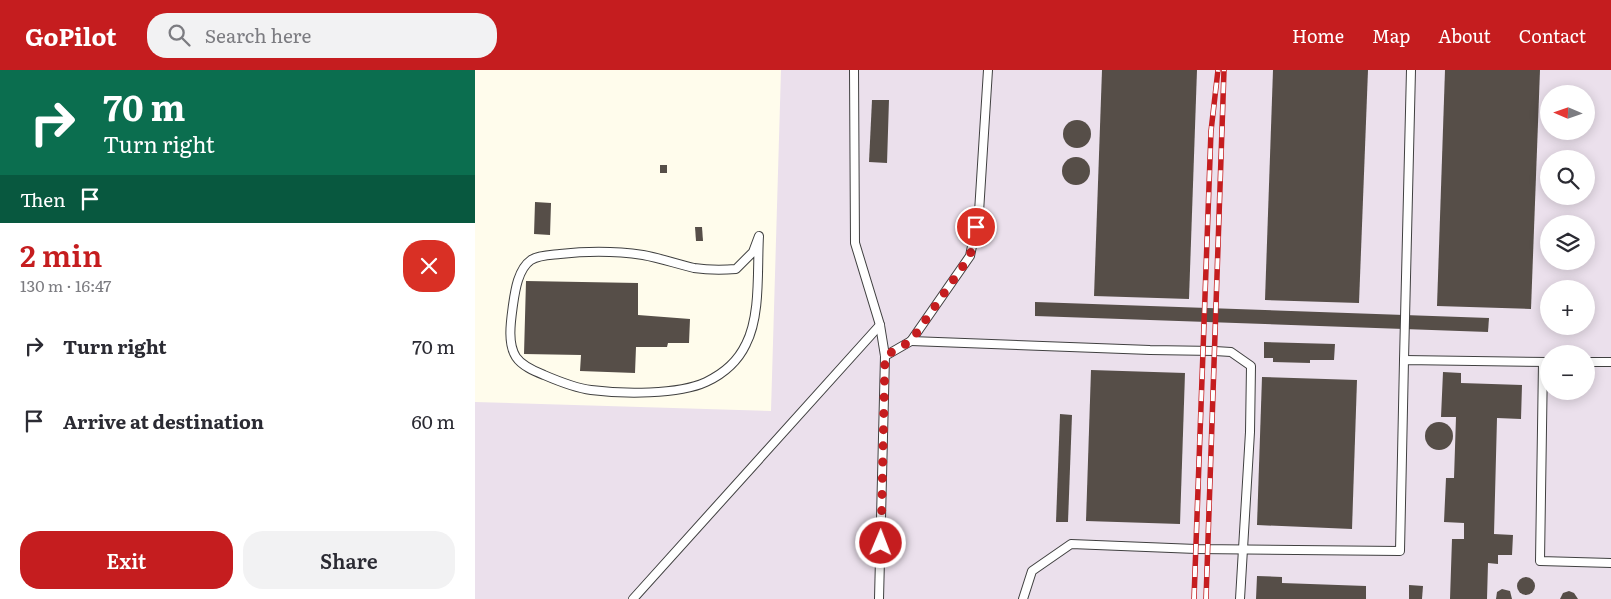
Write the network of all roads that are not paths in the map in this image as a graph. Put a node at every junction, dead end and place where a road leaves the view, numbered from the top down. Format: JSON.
{"nodes":[{"id":1,"x":854,"y":70,"type":"edge"},
{"id":2,"x":988,"y":70,"type":"edge"},
{"id":3,"x":1411,"y":70,"type":"edge"},
{"id":4,"x":759,"y":236,"type":"joint"},
{"id":5,"x":880,"y":325,"type":"junction"},
{"id":6,"x":911,"y":341,"type":"junction"},
{"id":7,"x":885,"y":356,"type":"junction"},
{"id":8,"x":1404,"y":360,"type":"junction"},
{"id":9,"x":1540,"y":362,"type":"edge"},
{"id":10,"x":1595,"y":362,"type":"edge"},
{"id":11,"x":1611,"y":362,"type":"edge"},
{"id":12,"x":1545,"y":400,"type":"edge"},
{"id":13,"x":1242,"y":549,"type":"junction"},
{"id":14,"x":1611,"y":563,"type":"edge"},
{"id":15,"x":633,"y":599,"type":"edge"},
{"id":16,"x":879,"y":599,"type":"edge"},
{"id":17,"x":1023,"y":599,"type":"edge"},
{"id":18,"x":1239,"y":599,"type":"edge"}],
"edges":[{"from":1,"to":5,"type":"lane"},
{"from":2,"to":6,"type":"lane"},
{"from":3,"to":8,"type":"lane"},
{"from":4,"to":4,"type":"lane"},
{"from":5,"to":7,"type":"lane"},
{"from":5,"to":15,"type":"lane"},
{"from":6,"to":7,"type":"lane"},
{"from":6,"to":13,"type":"lane"},
{"from":7,"to":16,"type":"lane"},
{"from":8,"to":9,"type":"lane"},
{"from":8,"to":13,"type":"lane"},
{"from":10,"to":11,"type":"lane"},
{"from":12,"to":14,"type":"lane"},
{"from":13,"to":17,"type":"lane"},
{"from":13,"to":18,"type":"lane"}]}
